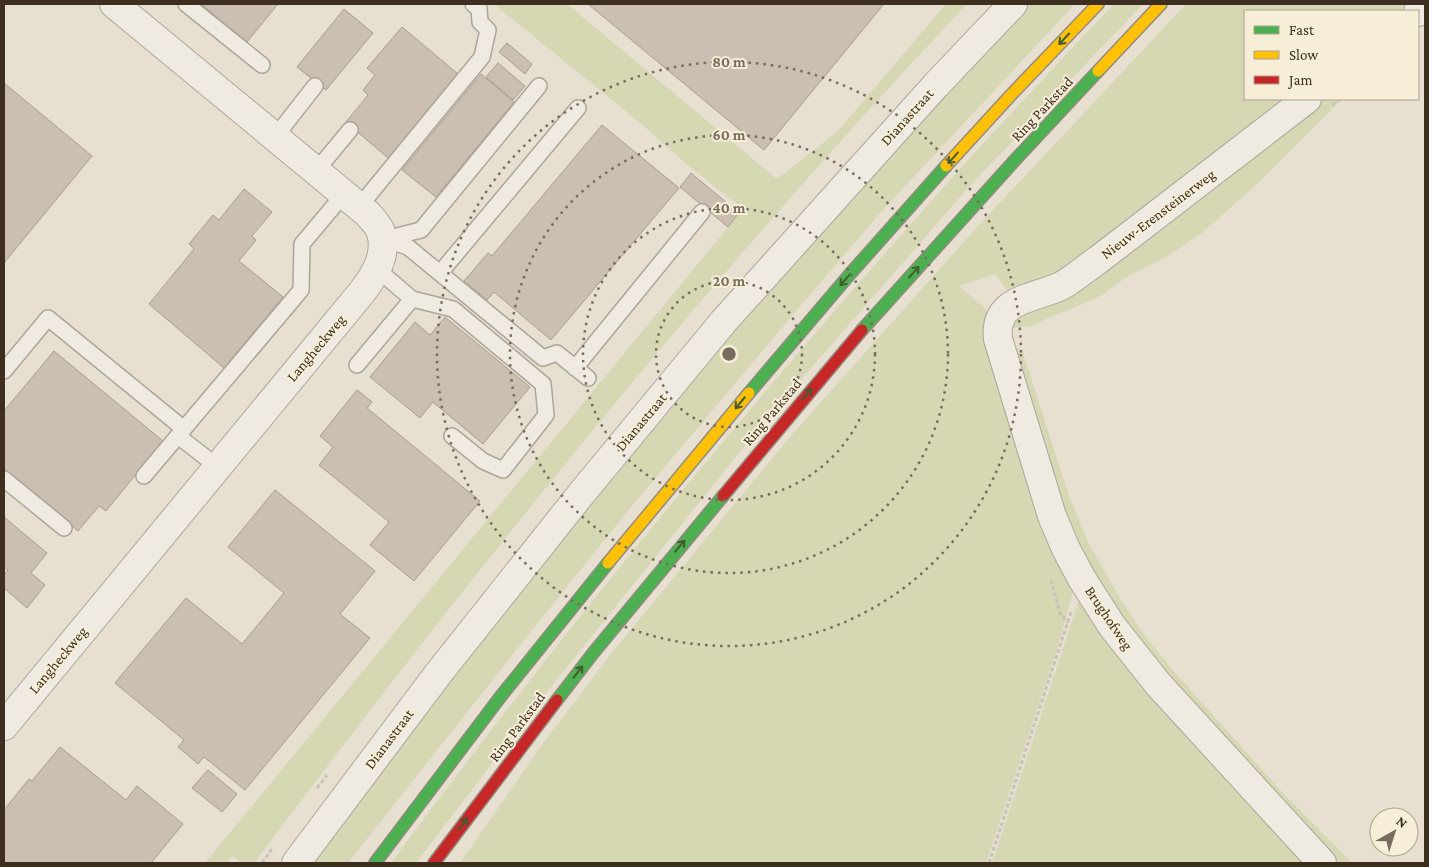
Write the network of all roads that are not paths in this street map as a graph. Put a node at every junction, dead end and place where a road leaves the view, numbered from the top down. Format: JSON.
{"nodes":[{"id":1,"x":114,"y":4,"type":"edge"},
{"id":2,"x":186,"y":4,"type":"edge"},
{"id":3,"x":473,"y":4,"type":"edge"},
{"id":4,"x":1012,"y":4,"type":"edge"},
{"id":5,"x":1098,"y":4,"type":"edge"},
{"id":6,"x":1161,"y":4,"type":"edge"},
{"id":7,"x":262,"y":65,"type":"dead end"},
{"id":8,"x":315,"y":86,"type":"dead end"},
{"id":9,"x":539,"y":86,"type":"dead end"},
{"id":10,"x":1316,"y":104,"type":"edge"},
{"id":11,"x":578,"y":108,"type":"dead end"},
{"id":12,"x":350,"y":130,"type":"dead end"},
{"id":13,"x":275,"y":137,"type":"junction"},
{"id":14,"x":316,"y":171,"type":"junction"},
{"id":15,"x":352,"y":200,"type":"junction"},
{"id":16,"x":702,"y":212,"type":"dead end"},
{"id":17,"x":383,"y":239,"type":"junction"},
{"id":18,"x":377,"y":268,"type":"junction"},
{"id":19,"x":440,"y":273,"type":"junction"},
{"id":20,"x":412,"y":299,"type":"junction"},
{"id":21,"x":1001,"y":316,"type":"joint"},
{"id":22,"x":357,"y":365,"type":"dead end"},
{"id":23,"x":575,"y":368,"type":"junction"},
{"id":24,"x":4,"y":371,"type":"edge"},
{"id":25,"x":588,"y":378,"type":"dead end"},
{"id":26,"x":181,"y":432,"type":"junction"},
{"id":27,"x":452,"y":436,"type":"dead end"},
{"id":28,"x":218,"y":467,"type":"junction"},
{"id":29,"x":144,"y":476,"type":"dead end"},
{"id":30,"x":4,"y":479,"type":"edge"},
{"id":31,"x":64,"y":528,"type":"dead end"},
{"id":32,"x":4,"y":726,"type":"edge"},
{"id":33,"x":296,"y":863,"type":"edge"},
{"id":34,"x":375,"y":863,"type":"edge"},
{"id":35,"x":434,"y":863,"type":"edge"},
{"id":36,"x":1322,"y":863,"type":"edge"}],
"edges":[{"from":1,"to":13,"type":"street"},
{"from":2,"to":7,"type":"lane"},
{"from":3,"to":15,"type":"lane"},
{"from":4,"to":33,"type":"street","name":"Dianastraat"},
{"from":5,"to":34,"type":"highway","name":"Ring Parkstad","one_way":true},
{"from":35,"to":6,"type":"highway","name":"Ring Parkstad","one_way":true},
{"from":8,"to":13,"type":"lane"},
{"from":9,"to":17,"type":"lane"},
{"from":10,"to":21,"type":"street","name":"Nieuw-Erensteinerweg"},
{"from":11,"to":19,"type":"lane"},
{"from":12,"to":14,"type":"lane"},
{"from":13,"to":14,"type":"street"},
{"from":14,"to":15,"type":"street"},
{"from":15,"to":17,"type":"street"},
{"from":15,"to":26,"type":"lane"},
{"from":16,"to":23,"type":"lane"},
{"from":17,"to":18,"type":"street","name":"Langheckweg"},
{"from":17,"to":19,"type":"lane"},
{"from":18,"to":20,"type":"lane"},
{"from":18,"to":28,"type":"street","name":"Langheckweg"},
{"from":19,"to":23,"type":"lane"},
{"from":20,"to":22,"type":"lane"},
{"from":20,"to":27,"type":"lane"},
{"from":21,"to":36,"type":"street","name":"Brughofweg"},
{"from":23,"to":25,"type":"lane"},
{"from":24,"to":26,"type":"lane"},
{"from":26,"to":28,"type":"lane"},
{"from":26,"to":29,"type":"lane"},
{"from":28,"to":32,"type":"street","name":"Langheckweg"},
{"from":30,"to":31,"type":"lane"}]}
